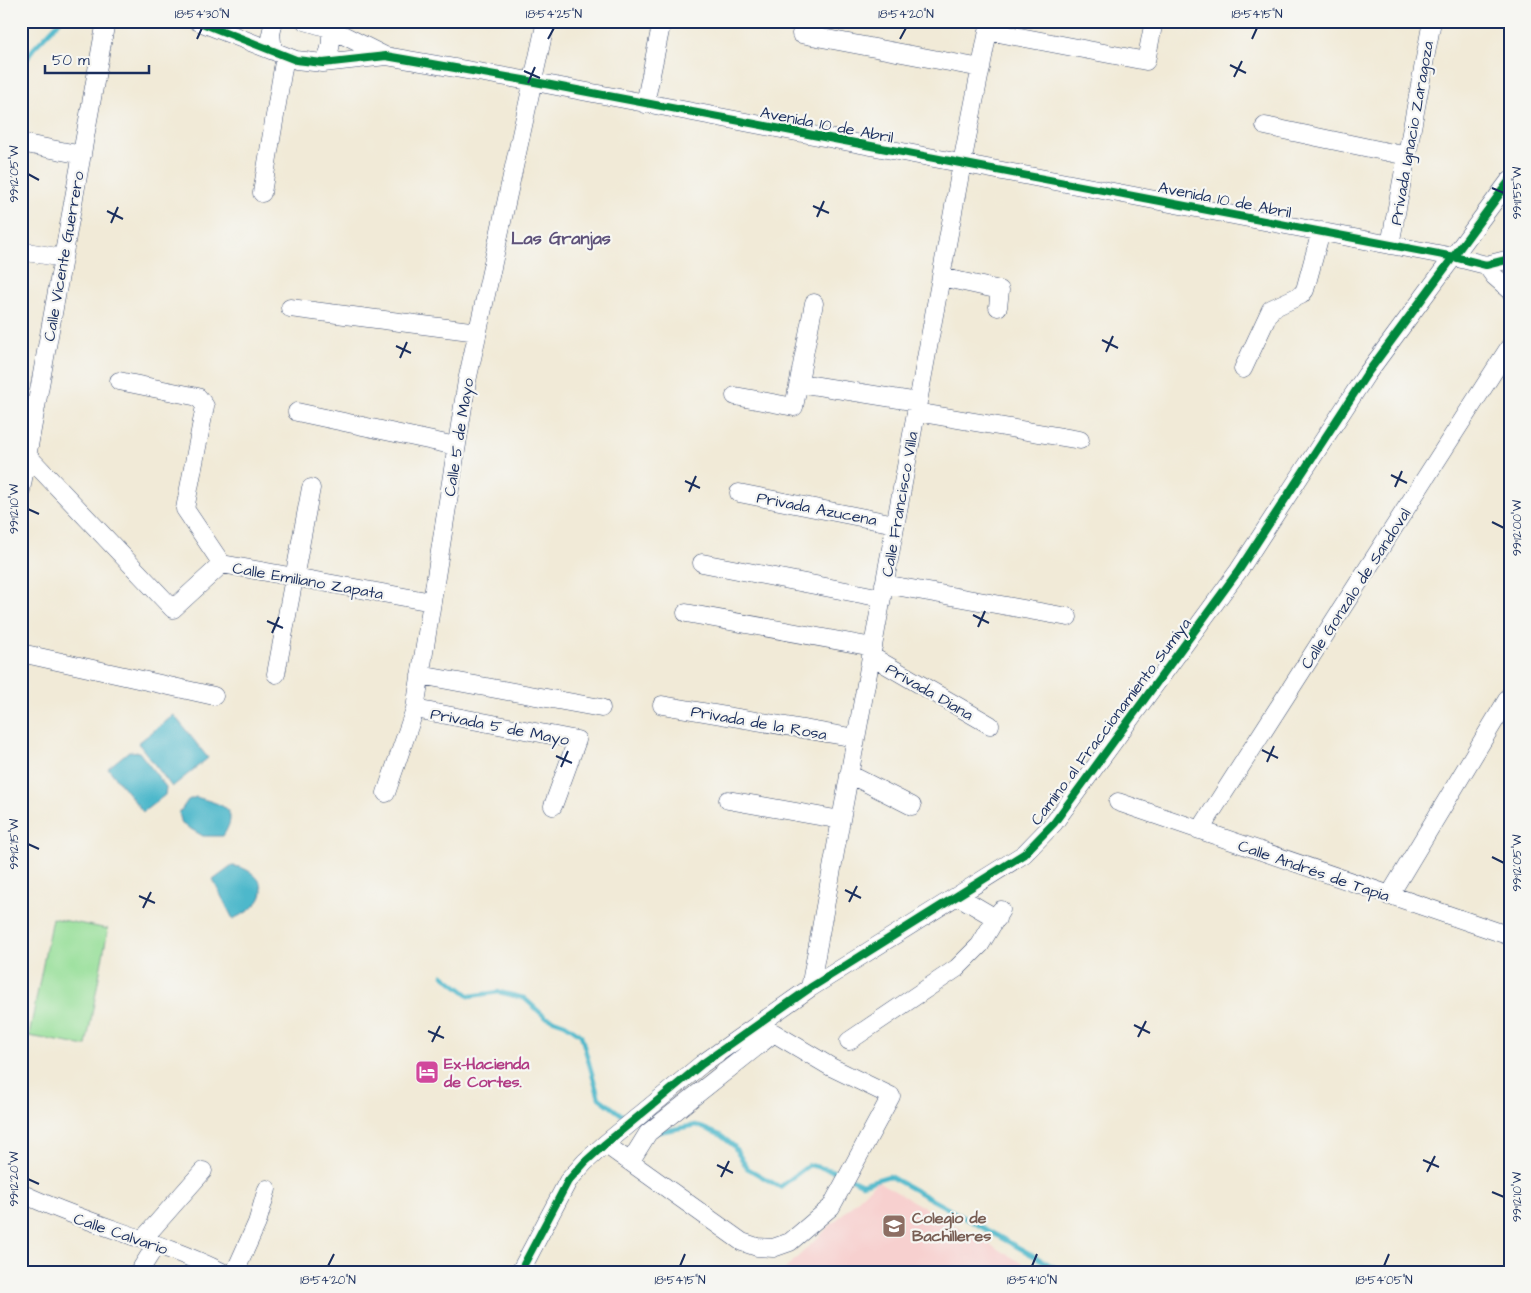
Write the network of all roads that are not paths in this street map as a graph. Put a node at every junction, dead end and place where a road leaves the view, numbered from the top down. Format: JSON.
{"nodes":[{"id":1,"x":106,"y":21,"type":"edge"},
{"id":2,"x":211,"y":21,"type":"edge"},
{"id":3,"x":274,"y":21,"type":"edge"},
{"id":4,"x":306,"y":21,"type":"edge"},
{"id":5,"x":546,"y":21,"type":"edge"},
{"id":6,"x":662,"y":21,"type":"edge"},
{"id":7,"x":1154,"y":21,"type":"edge"},
{"id":8,"x":1432,"y":21,"type":"edge"},
{"id":9,"x":198,"y":22,"type":"edge"},
{"id":10,"x":326,"y":25,"type":"edge"},
{"id":11,"x":989,"y":26,"type":"edge"},
{"id":12,"x":801,"y":34,"type":"dead end"},
{"id":13,"x":279,"y":54,"type":"junction"},
{"id":14,"x":386,"y":56,"type":"junction"},
{"id":15,"x":323,"y":63,"type":"junction"},
{"id":16,"x":981,"y":68,"type":"junction"},
{"id":17,"x":535,"y":82,"type":"junction"},
{"id":18,"x":645,"y":104,"type":"junction"},
{"id":19,"x":1265,"y":126,"type":"dead end"},
{"id":20,"x":21,"y":144,"type":"edge"},
{"id":21,"x":82,"y":155,"type":"junction"},
{"id":22,"x":1407,"y":156,"type":"junction"},
{"id":23,"x":962,"y":162,"type":"junction"},
{"id":24,"x":1510,"y":180,"type":"edge"},
{"id":25,"x":262,"y":194,"type":"dead end"},
{"id":26,"x":1321,"y":231,"type":"junction"},
{"id":27,"x":1390,"y":245,"type":"junction"},
{"id":28,"x":21,"y":251,"type":"edge"},
{"id":29,"x":1454,"y":257,"type":"junction"},
{"id":30,"x":63,"y":258,"type":"junction"},
{"id":31,"x":1510,"y":259,"type":"edge"},
{"id":32,"x":1486,"y":265,"type":"junction"},
{"id":33,"x":941,"y":277,"type":"junction"},
{"id":34,"x":1510,"y":290,"type":"edge"},
{"id":35,"x":814,"y":303,"type":"dead end"},
{"id":36,"x":998,"y":307,"type":"dead end"},
{"id":37,"x":290,"y":308,"type":"dead end"},
{"id":38,"x":478,"y":332,"type":"junction"},
{"id":39,"x":1510,"y":346,"type":"edge"},
{"id":40,"x":1243,"y":369,"type":"dead end"},
{"id":41,"x":119,"y":381,"type":"dead end"},
{"id":42,"x":799,"y":383,"type":"junction"},
{"id":43,"x":735,"y":396,"type":"dead end"},
{"id":44,"x":917,"y":407,"type":"junction"},
{"id":45,"x":297,"y":412,"type":"dead end"},
{"id":46,"x":1080,"y":440,"type":"dead end"},
{"id":47,"x":456,"y":446,"type":"junction"},
{"id":48,"x":27,"y":456,"type":"junction"},
{"id":49,"x":22,"y":483,"type":"edge"},
{"id":50,"x":311,"y":488,"type":"dead end"},
{"id":51,"x":739,"y":494,"type":"dead end"},
{"id":52,"x":895,"y":524,"type":"junction"},
{"id":53,"x":702,"y":563,"type":"dead end"},
{"id":54,"x":222,"y":564,"type":"junction"},
{"id":55,"x":294,"y":577,"type":"junction"},
{"id":56,"x":883,"y":591,"type":"junction"},
{"id":57,"x":432,"y":602,"type":"junction"},
{"id":58,"x":686,"y":613,"type":"dead end"},
{"id":59,"x":1068,"y":617,"type":"dead end"},
{"id":60,"x":872,"y":652,"type":"junction"},
{"id":61,"x":21,"y":653,"type":"edge"},
{"id":62,"x":276,"y":674,"type":"dead end"},
{"id":63,"x":420,"y":675,"type":"junction"},
{"id":64,"x":1510,"y":695,"type":"edge"},
{"id":65,"x":214,"y":696,"type":"dead end"},
{"id":66,"x":662,"y":705,"type":"dead end"},
{"id":67,"x":601,"y":708,"type":"dead end"},
{"id":68,"x":415,"y":709,"type":"junction"},
{"id":69,"x":990,"y":725,"type":"dead end"},
{"id":70,"x":856,"y":738,"type":"junction"},
{"id":71,"x":849,"y":774,"type":"junction"},
{"id":72,"x":386,"y":793,"type":"dead end"},
{"id":73,"x":728,"y":800,"type":"dead end"},
{"id":74,"x":1118,"y":802,"type":"dead end"},
{"id":75,"x":553,"y":806,"type":"dead end"},
{"id":76,"x":912,"y":806,"type":"dead end"},
{"id":77,"x":841,"y":820,"type":"junction"},
{"id":78,"x":1200,"y":830,"type":"junction"},
{"id":79,"x":958,"y":896,"type":"junction"},
{"id":80,"x":1389,"y":896,"type":"junction"},
{"id":81,"x":1510,"y":936,"type":"edge"},
{"id":82,"x":810,"y":988,"type":"junction"},
{"id":83,"x":849,"y":1040,"type":"dead end"},
{"id":84,"x":604,"y":1144,"type":"junction"},
{"id":85,"x":630,"y":1162,"type":"junction"},
{"id":86,"x":203,"y":1171,"type":"dead end"},
{"id":87,"x":267,"y":1189,"type":"dead end"},
{"id":88,"x":21,"y":1193,"type":"edge"},
{"id":89,"x":149,"y":1242,"type":"junction"},
{"id":90,"x":139,"y":1272,"type":"edge"},
{"id":91,"x":222,"y":1272,"type":"edge"},
{"id":92,"x":235,"y":1272,"type":"edge"},
{"id":93,"x":520,"y":1272,"type":"edge"}],
"edges":[{"from":1,"to":21,"type":"street","name":"Calle Vicente Guerrero"},
{"from":2,"to":9,"type":"street","name":"Avenida 10 de Abril"},
{"from":3,"to":13,"type":"street"},
{"from":4,"to":10,"type":"street","name":"Avenida 10 de Abril"},
{"from":5,"to":17,"type":"street"},
{"from":6,"to":18,"type":"street"},
{"from":7,"to":11,"type":"street"},
{"from":8,"to":22,"type":"street","name":"Privada Ignacio Zaragoza"},
{"from":9,"to":13,"type":"street","name":"Avenida 10 de Abril"},
{"from":10,"to":14,"type":"street","name":"Avenida 10 de Abril"},
{"from":10,"to":15,"type":"street"},
{"from":11,"to":16,"type":"street","name":"Calle Francisco Villa"},
{"from":12,"to":16,"type":"street"},
{"from":13,"to":15,"type":"street","name":"Avenida 10 de Abril"},
{"from":13,"to":25,"type":"street"},
{"from":14,"to":15,"type":"street","name":"Avenida 10 de Abril"},
{"from":14,"to":17,"type":"street","name":"Avenida 10 de Abril"},
{"from":16,"to":23,"type":"street","name":"Calle Francisco Villa"},
{"from":17,"to":18,"type":"street","name":"Avenida 10 de Abril"},
{"from":17,"to":38,"type":"street","name":"Calle 5 de Mayo"},
{"from":18,"to":23,"type":"street","name":"Avenida 10 de Abril"},
{"from":19,"to":22,"type":"street"},
{"from":20,"to":21,"type":"street"},
{"from":21,"to":30,"type":"street","name":"Calle Vicente Guerrero"},
{"from":22,"to":27,"type":"street","name":"Privada Ignacio Zaragoza"},
{"from":23,"to":26,"type":"street","name":"Avenida 10 de Abril"},
{"from":23,"to":33,"type":"street","name":"Calle Francisco Villa"},
{"from":24,"to":29,"type":"street","name":"Camino al Fraccionamiento Sumiya"},
{"from":26,"to":27,"type":"street","name":"Avenida 10 de Abril"},
{"from":26,"to":40,"type":"street"},
{"from":27,"to":29,"type":"street","name":"Avenida 10 de Abril"},
{"from":28,"to":30,"type":"street"},
{"from":29,"to":32,"type":"street","name":"Avenida 10 de Abril"},
{"from":29,"to":79,"type":"street","name":"Camino al Fraccionamiento Sumiya"},
{"from":30,"to":48,"type":"street","name":"Calle Vicente Guerrero"},
{"from":31,"to":32,"type":"street"},
{"from":32,"to":34,"type":"street"},
{"from":33,"to":36,"type":"street"},
{"from":33,"to":44,"type":"street","name":"Calle Francisco Villa"},
{"from":35,"to":42,"type":"street"},
{"from":37,"to":38,"type":"street"},
{"from":38,"to":47,"type":"street","name":"Calle 5 de Mayo"},
{"from":39,"to":78,"type":"street","name":"Calle Gonzalo de Sandoval"},
{"from":41,"to":54,"type":"street"},
{"from":42,"to":43,"type":"street"},
{"from":42,"to":44,"type":"street"},
{"from":44,"to":46,"type":"street"},
{"from":44,"to":52,"type":"street","name":"Calle Francisco Villa"},
{"from":45,"to":47,"type":"street"},
{"from":47,"to":57,"type":"street","name":"Calle 5 de Mayo"},
{"from":48,"to":49,"type":"street","name":"Calle Vicente Guerrero"},
{"from":48,"to":54,"type":"street","name":"Calle Emiliano Zapata"},
{"from":50,"to":55,"type":"street"},
{"from":51,"to":52,"type":"street","name":"Privada Azucena"},
{"from":52,"to":56,"type":"street","name":"Calle Francisco Villa"},
{"from":53,"to":56,"type":"street"},
{"from":54,"to":55,"type":"street","name":"Calle Emiliano Zapata"},
{"from":55,"to":57,"type":"street","name":"Calle Emiliano Zapata"},
{"from":55,"to":62,"type":"street"},
{"from":56,"to":59,"type":"street"},
{"from":56,"to":60,"type":"street","name":"Calle Francisco Villa"},
{"from":57,"to":63,"type":"street","name":"Calle 5 de Mayo"},
{"from":58,"to":60,"type":"street","name":"Privada Diana"},
{"from":60,"to":69,"type":"street","name":"Privada Diana"},
{"from":60,"to":70,"type":"street","name":"Calle Francisco Villa"},
{"from":61,"to":65,"type":"street"},
{"from":63,"to":67,"type":"street"},
{"from":63,"to":68,"type":"street","name":"Calle 5 de Mayo"},
{"from":64,"to":80,"type":"street"},
{"from":66,"to":70,"type":"street","name":"Privada de la Rosa"},
{"from":68,"to":72,"type":"street","name":"Calle 5 de Mayo"},
{"from":68,"to":75,"type":"street","name":"Privada 5 de Mayo"},
{"from":70,"to":71,"type":"street","name":"Calle Francisco Villa"},
{"from":71,"to":76,"type":"street"},
{"from":71,"to":77,"type":"street","name":"Calle Francisco Villa"},
{"from":73,"to":77,"type":"street"},
{"from":74,"to":78,"type":"street","name":"Calle Andrés de Tapia"},
{"from":77,"to":82,"type":"street","name":"Calle Francisco Villa"},
{"from":78,"to":80,"type":"street","name":"Calle Andrés de Tapia"},
{"from":79,"to":82,"type":"street","name":"Camino al Fraccionamiento Sumiya"},
{"from":79,"to":83,"type":"street"},
{"from":80,"to":81,"type":"street","name":"Calle Andrés de Tapia"},
{"from":82,"to":84,"type":"street","name":"Camino al Fraccionamiento Sumiya"},
{"from":84,"to":85,"type":"street"},
{"from":84,"to":93,"type":"street","name":"Camino al Fraccionamiento Sumiya"},
{"from":85,"to":85,"type":"street"},
{"from":86,"to":89,"type":"street"},
{"from":87,"to":92,"type":"street"},
{"from":88,"to":89,"type":"street","name":"Calle Calvario"},
{"from":89,"to":90,"type":"street"},
{"from":89,"to":91,"type":"street","name":"Calle Calvario"}]}
